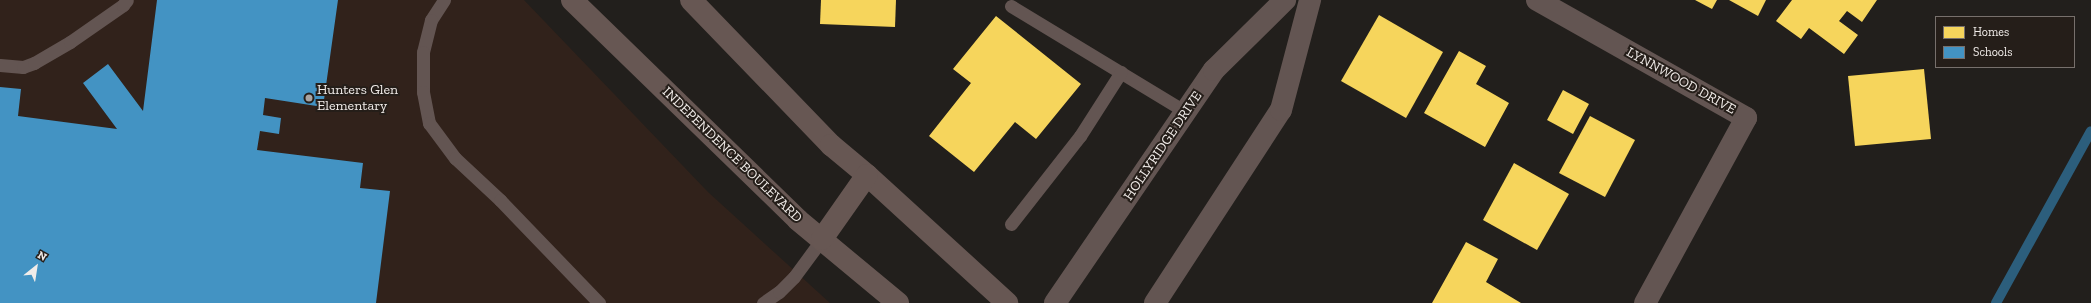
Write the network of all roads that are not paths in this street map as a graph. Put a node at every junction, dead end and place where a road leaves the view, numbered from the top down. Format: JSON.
{"nodes":[{"id":1,"x":127,"y":0,"type":"edge"},
{"id":2,"x":444,"y":0,"type":"edge"},
{"id":3,"x":572,"y":0,"type":"edge"},
{"id":4,"x":692,"y":0,"type":"edge"},
{"id":5,"x":1285,"y":0,"type":"edge"},
{"id":6,"x":1310,"y":0,"type":"edge"},
{"id":7,"x":1537,"y":0,"type":"edge"},
{"id":8,"x":1011,"y":6,"type":"dead end"},
{"id":9,"x":0,"y":65,"type":"edge"},
{"id":10,"x":1121,"y":72,"type":"junction"},
{"id":11,"x":1186,"y":112,"type":"junction"},
{"id":12,"x":867,"y":175,"type":"junction"},
{"id":13,"x":1011,"y":224,"type":"dead end"},
{"id":14,"x":822,"y":239,"type":"junction"},
{"id":15,"x":599,"y":303,"type":"edge"},
{"id":16,"x":763,"y":303,"type":"edge"},
{"id":17,"x":898,"y":303,"type":"edge"},
{"id":18,"x":1007,"y":303,"type":"edge"},
{"id":19,"x":1055,"y":303,"type":"edge"},
{"id":20,"x":1155,"y":303,"type":"edge"},
{"id":21,"x":1645,"y":303,"type":"edge"}],
"edges":[{"from":1,"to":9,"type":"lane"},
{"from":2,"to":15,"type":"lane"},
{"from":3,"to":14,"type":"main road","name":"INDEPENDENCE BOULEVARD"},
{"from":4,"to":12,"type":"main road"},
{"from":5,"to":11,"type":"street","name":"HOLLYRIDGE DRIVE"},
{"from":6,"to":20,"type":"street"},
{"from":7,"to":21,"type":"street","name":"LYNNWOOD DRIVE"},
{"from":8,"to":10,"type":"lane"},
{"from":10,"to":11,"type":"lane"},
{"from":10,"to":13,"type":"lane"},
{"from":11,"to":19,"type":"street","name":"HOLLYRIDGE DRIVE"},
{"from":12,"to":14,"type":"main road"},
{"from":12,"to":18,"type":"main road"},
{"from":14,"to":16,"type":"lane"},
{"from":14,"to":17,"type":"main road","name":"INDEPENDENCE BOULEVARD"}]}
